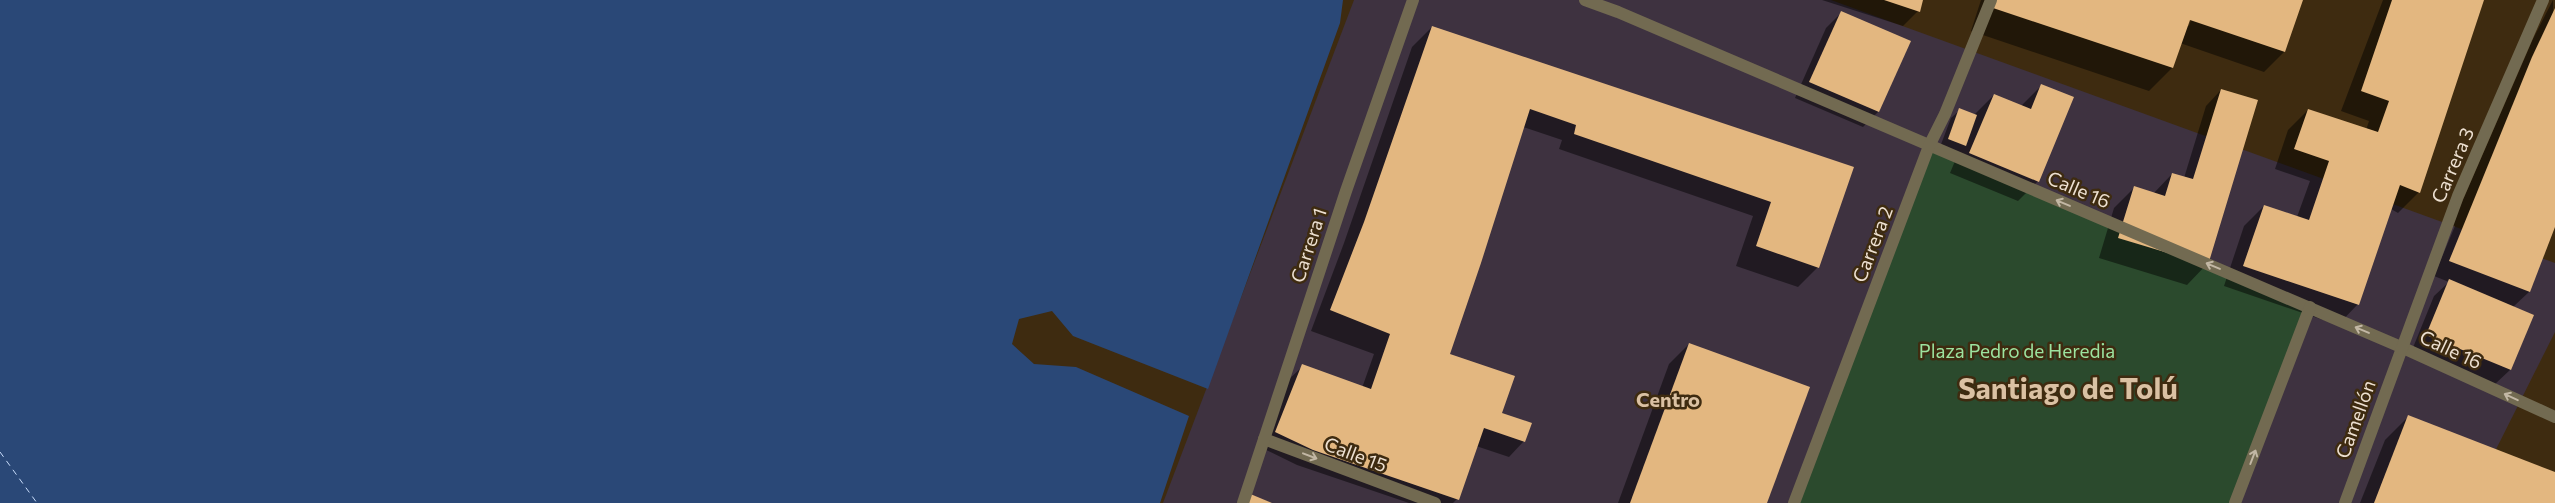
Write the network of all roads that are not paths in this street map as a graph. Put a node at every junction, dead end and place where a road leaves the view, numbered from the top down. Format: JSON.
{"nodes":[{"id":1,"x":1413,"y":0,"type":"edge"},
{"id":2,"x":1585,"y":0,"type":"edge"},
{"id":3,"x":1991,"y":0,"type":"edge"},
{"id":4,"x":2543,"y":0,"type":"edge"},
{"id":5,"x":1930,"y":146,"type":"junction"},
{"id":6,"x":2310,"y":308,"type":"junction"},
{"id":7,"x":2401,"y":347,"type":"junction"},
{"id":8,"x":2555,"y":417,"type":"edge"},
{"id":9,"x":1264,"y":439,"type":"junction"},
{"id":10,"x":1243,"y":503,"type":"edge"},
{"id":11,"x":1435,"y":503,"type":"edge"},
{"id":12,"x":1794,"y":503,"type":"edge"},
{"id":13,"x":2235,"y":503,"type":"edge"},
{"id":14,"x":2345,"y":503,"type":"edge"}],
"edges":[{"from":1,"to":9,"type":"street","name":"Carrera 1"},
{"from":2,"to":5,"type":"street","name":"Calle 16"},
{"from":3,"to":5,"type":"street","name":"Carrera 2"},
{"from":4,"to":7,"type":"street","name":"Carrera 3"},
{"from":6,"to":5,"type":"street","name":"Calle 16","one_way":true},
{"from":5,"to":12,"type":"street","name":"Carrera 2"},
{"from":7,"to":6,"type":"street","name":"Calle 16","one_way":true},
{"from":13,"to":6,"type":"street","one_way":true},
{"from":8,"to":7,"type":"street","name":"Calle 16","one_way":true},
{"from":7,"to":14,"type":"street","name":"Camellón"},
{"from":9,"to":10,"type":"street","name":"Carrera 1"},
{"from":9,"to":11,"type":"street","name":"Calle 15","one_way":true}]}
